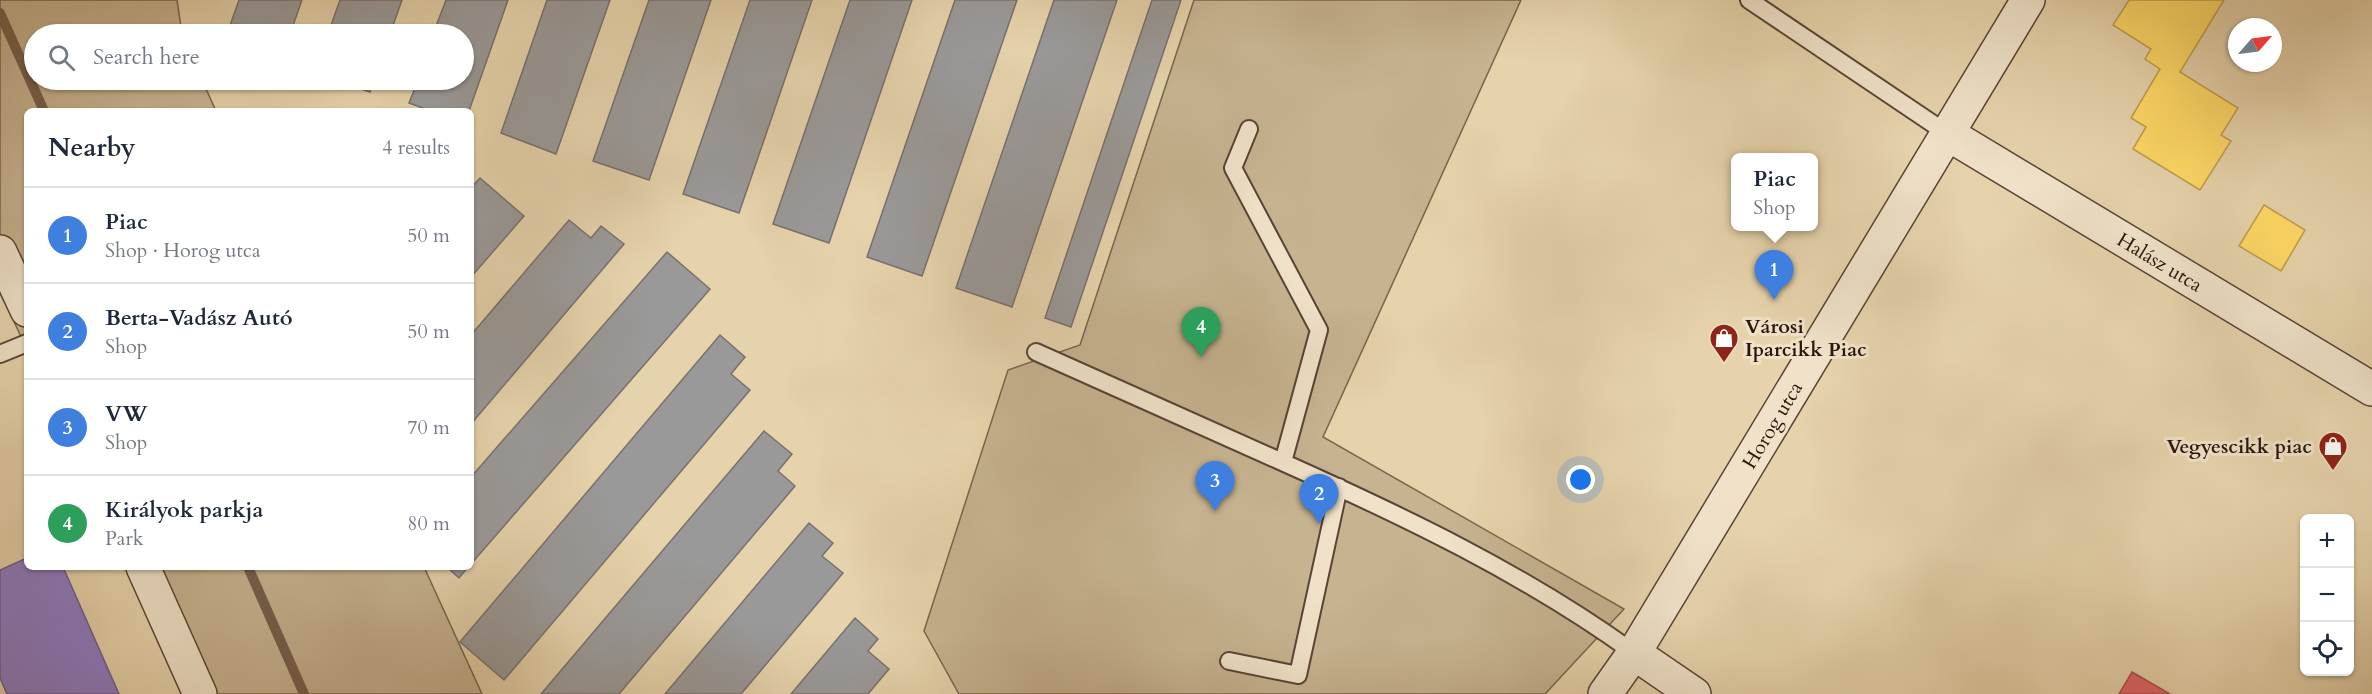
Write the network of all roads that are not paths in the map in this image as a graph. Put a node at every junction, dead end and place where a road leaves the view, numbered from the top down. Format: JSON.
{"nodes":[{"id":1,"x":1749,"y":0,"type":"edge"},
{"id":2,"x":2028,"y":0,"type":"edge"},
{"id":3,"x":1249,"y":129,"type":"dead end"},
{"id":4,"x":1948,"y":134,"type":"junction"},
{"id":5,"x":3,"y":265,"type":"edge"},
{"id":6,"x":24,"y":304,"type":"edge"},
{"id":7,"x":24,"y":344,"type":"edge"},
{"id":8,"x":1036,"y":352,"type":"dead end"},
{"id":9,"x":0,"y":354,"type":"edge"},
{"id":10,"x":2372,"y":389,"type":"edge"},
{"id":11,"x":1283,"y":462,"type":"junction"},
{"id":12,"x":1339,"y":487,"type":"junction"},
{"id":13,"x":144,"y":570,"type":"edge"},
{"id":14,"x":1634,"y":653,"type":"junction"},
{"id":15,"x":1229,"y":661,"type":"dead end"},
{"id":16,"x":200,"y":694,"type":"edge"},
{"id":17,"x":1605,"y":694,"type":"edge"},
{"id":18,"x":1694,"y":694,"type":"edge"}],
"edges":[{"from":1,"to":4,"type":"lane"},
{"from":2,"to":4,"type":"street","name":"Horog utca"},
{"from":3,"to":11,"type":"lane"},
{"from":4,"to":10,"type":"street","name":"Halász utca"},
{"from":4,"to":14,"type":"street","name":"Horog utca"},
{"from":5,"to":6,"type":"street"},
{"from":7,"to":9,"type":"lane"},
{"from":8,"to":11,"type":"lane"},
{"from":11,"to":12,"type":"lane"},
{"from":12,"to":14,"type":"lane"},
{"from":12,"to":15,"type":"lane"},
{"from":13,"to":16,"type":"street"},
{"from":14,"to":17,"type":"street","name":"Horog utca"},
{"from":14,"to":18,"type":"street"}]}
